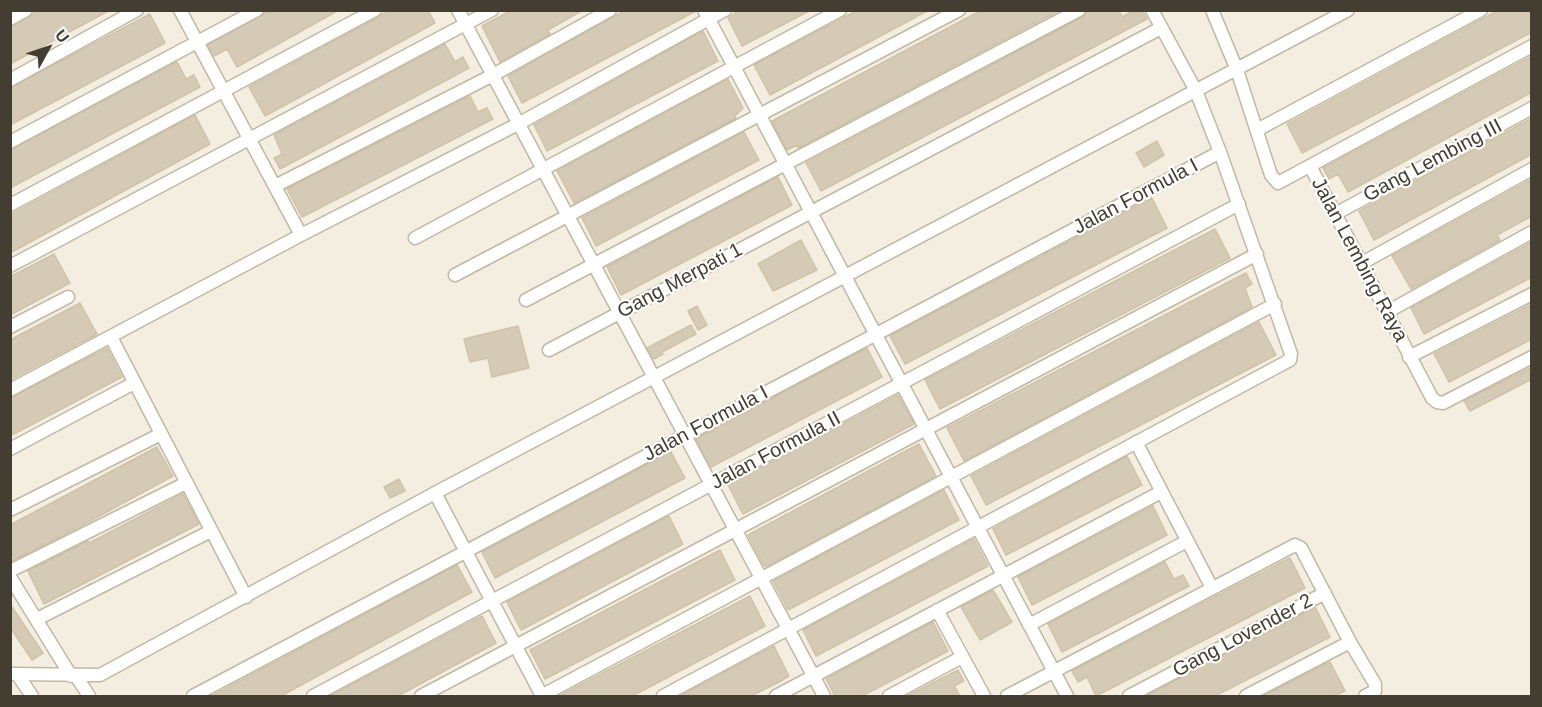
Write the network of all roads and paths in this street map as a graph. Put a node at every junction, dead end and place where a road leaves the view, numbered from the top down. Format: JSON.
{"nodes":[{"id":1,"x":26,"y":10,"type":"edge"},
{"id":2,"x":137,"y":10,"type":"edge"},
{"id":3,"x":180,"y":10,"type":"edge"},
{"id":4,"x":257,"y":10,"type":"edge"},
{"id":5,"x":375,"y":10,"type":"edge"},
{"id":6,"x":458,"y":10,"type":"edge"},
{"id":7,"x":492,"y":10,"type":"edge"},
{"id":8,"x":609,"y":10,"type":"edge"},
{"id":9,"x":725,"y":10,"type":"edge"},
{"id":10,"x":840,"y":10,"type":"edge"},
{"id":11,"x":959,"y":10,"type":"edge"},
{"id":12,"x":1078,"y":10,"type":"edge"},
{"id":13,"x":1152,"y":10,"type":"edge"},
{"id":14,"x":1348,"y":10,"type":"edge"},
{"id":15,"x":1481,"y":10,"type":"edge"},
{"id":16,"x":1217,"y":12,"type":"edge"},
{"id":17,"x":707,"y":15,"type":"edge"},
{"id":18,"x":10,"y":19,"type":"edge"},
{"id":19,"x":466,"y":24,"type":"junction"},
{"id":20,"x":1161,"y":28,"type":"junction"},
{"id":21,"x":197,"y":42,"type":"junction"},
{"id":22,"x":1532,"y":46,"type":"edge"},
{"id":23,"x":735,"y":66,"type":"junction"},
{"id":24,"x":1237,"y":70,"type":"junction"},
{"id":25,"x":493,"y":75,"type":"junction"},
{"id":26,"x":10,"y":80,"type":"edge"},
{"id":27,"x":1201,"y":89,"type":"junction"},
{"id":28,"x":224,"y":91,"type":"junction"},
{"id":29,"x":1532,"y":108,"type":"edge"},
{"id":30,"x":760,"y":116,"type":"junction"},
{"id":31,"x":518,"y":124,"type":"junction"},
{"id":32,"x":1257,"y":130,"type":"junction"},
{"id":33,"x":249,"y":138,"type":"junction"},
{"id":34,"x":10,"y":142,"type":"edge"},
{"id":35,"x":1220,"y":152,"type":"junction"},
{"id":36,"x":786,"y":164,"type":"junction"},
{"id":37,"x":1310,"y":166,"type":"junction"},
{"id":38,"x":1532,"y":169,"type":"edge"},
{"id":39,"x":543,"y":170,"type":"junction"},
{"id":40,"x":275,"y":186,"type":"junction"},
{"id":41,"x":1239,"y":204,"type":"junction"},
{"id":42,"x":10,"y":205,"type":"edge"},
{"id":43,"x":811,"y":212,"type":"junction"},
{"id":44,"x":1335,"y":214,"type":"junction"},
{"id":45,"x":568,"y":216,"type":"junction"},
{"id":46,"x":1532,"y":232,"type":"edge"},
{"id":47,"x":301,"y":235,"type":"junction"},
{"id":48,"x":415,"y":238,"type":"dead end"},
{"id":49,"x":1257,"y":254,"type":"junction"},
{"id":50,"x":1362,"y":263,"type":"junction"},
{"id":51,"x":593,"y":264,"type":"junction"},
{"id":52,"x":10,"y":266,"type":"edge"},
{"id":53,"x":455,"y":275,"type":"dead end"},
{"id":54,"x":845,"y":276,"type":"junction"},
{"id":55,"x":1532,"y":294,"type":"edge"},
{"id":56,"x":68,"y":297,"type":"dead end"},
{"id":57,"x":526,"y":300,"type":"dead end"},
{"id":58,"x":1275,"y":304,"type":"junction"},
{"id":59,"x":1387,"y":312,"type":"junction"},
{"id":60,"x":619,"y":313,"type":"junction"},
{"id":61,"x":10,"y":327,"type":"edge"},
{"id":62,"x":876,"y":336,"type":"junction"},
{"id":63,"x":111,"y":337,"type":"junction"},
{"id":64,"x":549,"y":350,"type":"dead end"},
{"id":65,"x":1409,"y":357,"type":"junction"},
{"id":66,"x":1532,"y":357,"type":"edge"},
{"id":67,"x":653,"y":377,"type":"junction"},
{"id":68,"x":134,"y":383,"type":"junction"},
{"id":69,"x":902,"y":385,"type":"junction"},
{"id":70,"x":10,"y":390,"type":"edge"},
{"id":71,"x":927,"y":431,"type":"junction"},
{"id":72,"x":161,"y":434,"type":"junction"},
{"id":73,"x":685,"y":436,"type":"junction"},
{"id":74,"x":1136,"y":442,"type":"junction"},
{"id":75,"x":10,"y":448,"type":"edge"},
{"id":76,"x":952,"y":478,"type":"junction"},
{"id":77,"x":186,"y":483,"type":"junction"},
{"id":78,"x":711,"y":485,"type":"junction"},
{"id":79,"x":1161,"y":492,"type":"junction"},
{"id":80,"x":435,"y":493,"type":"junction"},
{"id":81,"x":10,"y":510,"type":"edge"},
{"id":82,"x":978,"y":528,"type":"junction"},
{"id":83,"x":735,"y":530,"type":"junction"},
{"id":84,"x":211,"y":531,"type":"junction"},
{"id":85,"x":1187,"y":541,"type":"junction"},
{"id":86,"x":466,"y":552,"type":"junction"},
{"id":87,"x":10,"y":571,"type":"edge"},
{"id":88,"x":10,"y":577,"type":"edge"},
{"id":89,"x":1004,"y":577,"type":"junction"},
{"id":90,"x":761,"y":579,"type":"junction"},
{"id":91,"x":1212,"y":588,"type":"junction"},
{"id":92,"x":1325,"y":593,"type":"junction"},
{"id":93,"x":246,"y":597,"type":"junction"},
{"id":94,"x":492,"y":601,"type":"junction"},
{"id":95,"x":937,"y":610,"type":"junction"},
{"id":96,"x":37,"y":619,"type":"junction"},
{"id":97,"x":1029,"y":625,"type":"junction"},
{"id":98,"x":788,"y":629,"type":"junction"},
{"id":99,"x":1350,"y":642,"type":"junction"},
{"id":100,"x":516,"y":646,"type":"junction"},
{"id":101,"x":962,"y":657,"type":"junction"},
{"id":102,"x":1055,"y":673,"type":"junction"},
{"id":103,"x":14,"y":674,"type":"edge"},
{"id":104,"x":74,"y":676,"type":"junction"},
{"id":105,"x":813,"y":677,"type":"junction"},
{"id":106,"x":32,"y":696,"type":"edge"},
{"id":107,"x":89,"y":696,"type":"edge"},
{"id":108,"x":193,"y":696,"type":"edge"},
{"id":109,"x":313,"y":696,"type":"edge"},
{"id":110,"x":421,"y":696,"type":"edge"},
{"id":111,"x":542,"y":696,"type":"edge"},
{"id":112,"x":663,"y":696,"type":"edge"},
{"id":113,"x":776,"y":696,"type":"edge"},
{"id":114,"x":824,"y":696,"type":"edge"},
{"id":115,"x":889,"y":696,"type":"edge"},
{"id":116,"x":984,"y":696,"type":"edge"},
{"id":117,"x":1007,"y":696,"type":"edge"},
{"id":118,"x":1067,"y":696,"type":"edge"},
{"id":119,"x":1130,"y":696,"type":"edge"},
{"id":120,"x":1246,"y":696,"type":"edge"},
{"id":121,"x":1365,"y":696,"type":"edge"}],
"edges":[{"from":1,"to":18,"type":"street"},
{"from":2,"to":26,"type":"street"},
{"from":3,"to":21,"type":"street"},
{"from":4,"to":21,"type":"street"},
{"from":5,"to":28,"type":"street"},
{"from":6,"to":19,"type":"street"},
{"from":7,"to":19,"type":"street"},
{"from":8,"to":25,"type":"street"},
{"from":9,"to":17,"type":"street"},
{"from":10,"to":23,"type":"street"},
{"from":11,"to":30,"type":"street"},
{"from":12,"to":36,"type":"street"},
{"from":13,"to":20,"type":"street"},
{"from":14,"to":24,"type":"street"},
{"from":15,"to":32,"type":"street"},
{"from":16,"to":24,"type":"street","name":"Jalan Lembing Raya"},
{"from":17,"to":23,"type":"street"},
{"from":17,"to":31,"type":"street"},
{"from":19,"to":25,"type":"street"},
{"from":19,"to":33,"type":"street"},
{"from":20,"to":27,"type":"street"},
{"from":20,"to":43,"type":"street","name":"Gang Merpati 1"},
{"from":21,"to":28,"type":"street"},
{"from":21,"to":34,"type":"street"},
{"from":22,"to":37,"type":"street"},
{"from":23,"to":30,"type":"street"},
{"from":23,"to":39,"type":"street"},
{"from":24,"to":27,"type":"street"},
{"from":24,"to":32,"type":"street","name":"Jalan Lembing Raya"},
{"from":25,"to":31,"type":"street"},
{"from":25,"to":40,"type":"street"},
{"from":27,"to":35,"type":"street"},
{"from":27,"to":54,"type":"street"},
{"from":28,"to":33,"type":"street"},
{"from":28,"to":42,"type":"street"},
{"from":29,"to":44,"type":"street","name":"Gang Lembing III"},
{"from":30,"to":36,"type":"street"},
{"from":30,"to":45,"type":"street"},
{"from":31,"to":39,"type":"street"},
{"from":31,"to":47,"type":"street"},
{"from":32,"to":37,"type":"street","name":"Jalan Lembing Raya"},
{"from":33,"to":40,"type":"street"},
{"from":33,"to":52,"type":"street"},
{"from":35,"to":41,"type":"street"},
{"from":35,"to":62,"type":"street","name":"Jalan Formula I"},
{"from":36,"to":43,"type":"street"},
{"from":36,"to":51,"type":"street"},
{"from":37,"to":44,"type":"street","name":"Jalan Lembing Raya"},
{"from":38,"to":50,"type":"street"},
{"from":39,"to":45,"type":"street"},
{"from":39,"to":48,"type":"street"},
{"from":40,"to":47,"type":"street"},
{"from":41,"to":49,"type":"street"},
{"from":41,"to":69,"type":"street","name":"Jalan Formula II"},
{"from":43,"to":54,"type":"street"},
{"from":43,"to":60,"type":"street","name":"Gang Merpati 1"},
{"from":44,"to":50,"type":"street","name":"Jalan Lembing Raya"},
{"from":45,"to":51,"type":"street"},
{"from":45,"to":53,"type":"street"},
{"from":46,"to":59,"type":"street"},
{"from":47,"to":63,"type":"street"},
{"from":49,"to":58,"type":"street"},
{"from":49,"to":71,"type":"street"},
{"from":50,"to":59,"type":"street","name":"Jalan Lembing Raya"},
{"from":51,"to":57,"type":"street"},
{"from":51,"to":60,"type":"street"},
{"from":54,"to":62,"type":"street"},
{"from":54,"to":67,"type":"street"},
{"from":55,"to":65,"type":"street"},
{"from":56,"to":61,"type":"street"},
{"from":58,"to":74,"type":"street"},
{"from":58,"to":76,"type":"street"},
{"from":59,"to":65,"type":"street","name":"Jalan Lembing Raya"},
{"from":60,"to":64,"type":"street","name":"Gang Merpati 1"},
{"from":60,"to":67,"type":"street"},
{"from":62,"to":69,"type":"street"},
{"from":62,"to":73,"type":"street","name":"Jalan Formula I"},
{"from":63,"to":68,"type":"street"},
{"from":63,"to":70,"type":"street"},
{"from":65,"to":66,"type":"street","name":"Jalan Lembing Raya"},
{"from":67,"to":73,"type":"street"},
{"from":67,"to":80,"type":"street"},
{"from":68,"to":72,"type":"street"},
{"from":68,"to":75,"type":"street"},
{"from":69,"to":71,"type":"street"},
{"from":69,"to":78,"type":"street","name":"Jalan Formula II"},
{"from":71,"to":76,"type":"street"},
{"from":71,"to":83,"type":"street"},
{"from":72,"to":77,"type":"street"},
{"from":72,"to":81,"type":"street"},
{"from":73,"to":78,"type":"street"},
{"from":73,"to":86,"type":"street","name":"Jalan Formula I"},
{"from":74,"to":79,"type":"street"},
{"from":74,"to":82,"type":"street"},
{"from":76,"to":82,"type":"street"},
{"from":76,"to":90,"type":"street"},
{"from":77,"to":84,"type":"street"},
{"from":77,"to":87,"type":"street"},
{"from":78,"to":83,"type":"street"},
{"from":78,"to":94,"type":"street","name":"Jalan Formula II"},
{"from":79,"to":85,"type":"street"},
{"from":79,"to":89,"type":"street"},
{"from":80,"to":86,"type":"street"},
{"from":80,"to":93,"type":"street"},
{"from":82,"to":89,"type":"street"},
{"from":82,"to":98,"type":"street"},
{"from":83,"to":90,"type":"street"},
{"from":83,"to":100,"type":"street"},
{"from":84,"to":93,"type":"street"},
{"from":84,"to":96,"type":"street"},
{"from":85,"to":91,"type":"street"},
{"from":85,"to":97,"type":"street"},
{"from":86,"to":94,"type":"street"},
{"from":86,"to":108,"type":"street","name":"Jalan Formula I"},
{"from":88,"to":96,"type":"street"},
{"from":89,"to":95,"type":"street"},
{"from":89,"to":97,"type":"street"},
{"from":90,"to":98,"type":"street"},
{"from":90,"to":111,"type":"street"},
{"from":91,"to":92,"type":"street"},
{"from":91,"to":102,"type":"street"},
{"from":92,"to":99,"type":"street"},
{"from":92,"to":119,"type":"street","name":"Gang Lovender 2"},
{"from":93,"to":104,"type":"street"},
{"from":94,"to":100,"type":"street"},
{"from":94,"to":109,"type":"street","name":"Jalan Formula II"},
{"from":95,"to":101,"type":"street"},
{"from":95,"to":105,"type":"street"},
{"from":96,"to":104,"type":"street"},
{"from":97,"to":102,"type":"street"},
{"from":98,"to":105,"type":"street"},
{"from":98,"to":112,"type":"street"},
{"from":99,"to":120,"type":"street"},
{"from":99,"to":121,"type":"street"},
{"from":100,"to":110,"type":"street"},
{"from":100,"to":111,"type":"street"},
{"from":101,"to":115,"type":"street"},
{"from":101,"to":116,"type":"street"},
{"from":102,"to":117,"type":"street"},
{"from":102,"to":118,"type":"street"},
{"from":103,"to":104,"type":"street"},
{"from":103,"to":106,"type":"street"},
{"from":104,"to":107,"type":"street"},
{"from":105,"to":113,"type":"street"},
{"from":105,"to":114,"type":"street"}]}
